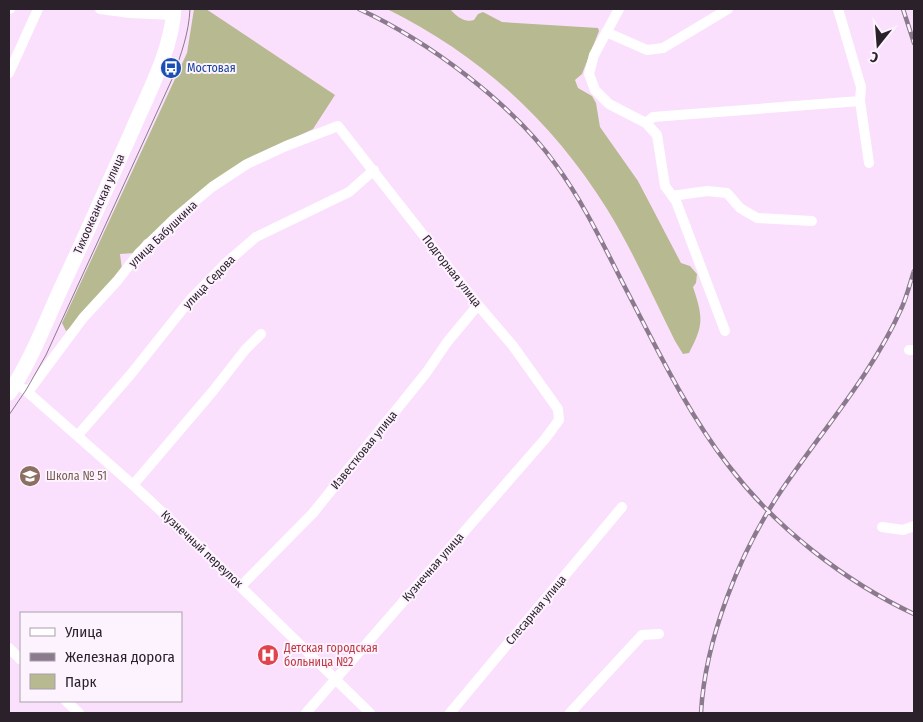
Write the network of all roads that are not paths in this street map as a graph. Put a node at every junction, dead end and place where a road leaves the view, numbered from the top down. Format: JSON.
{"nodes":[{"id":1,"x":38,"y":9,"type":"edge"},
{"id":2,"x":100,"y":9,"type":"edge"},
{"id":3,"x":619,"y":9,"type":"edge"},
{"id":4,"x":728,"y":9,"type":"edge"},
{"id":5,"x":838,"y":9,"type":"edge"},
{"id":6,"x":174,"y":12,"type":"edge"},
{"id":7,"x":606,"y":32,"type":"junction"},
{"id":8,"x":9,"y":73,"type":"edge"},
{"id":9,"x":860,"y":101,"type":"junction"},
{"id":10,"x":646,"y":124,"type":"junction"},
{"id":11,"x":338,"y":126,"type":"joint"},
{"id":12,"x":869,"y":163,"type":"dead end"},
{"id":13,"x":374,"y":170,"type":"junction"},
{"id":14,"x":672,"y":196,"type":"junction"},
{"id":15,"x":812,"y":221,"type":"dead end"},
{"id":16,"x":478,"y":305,"type":"junction"},
{"id":17,"x":725,"y":331,"type":"dead end"},
{"id":18,"x":261,"y":334,"type":"dead end"},
{"id":19,"x":18,"y":390,"type":"edge"},
{"id":20,"x":560,"y":420,"type":"joint"},
{"id":21,"x":78,"y":435,"type":"junction"},
{"id":22,"x":134,"y":485,"type":"junction"},
{"id":23,"x":622,"y":506,"type":"dead end"},
{"id":24,"x":914,"y":526,"type":"edge"},
{"id":25,"x":882,"y":527,"type":"dead end"},
{"id":26,"x":241,"y":586,"type":"junction"},
{"id":27,"x":659,"y":634,"type":"dead end"},
{"id":28,"x":9,"y":648,"type":"edge"},
{"id":29,"x":20,"y":659,"type":"edge"},
{"id":30,"x":335,"y":680,"type":"junction"},
{"id":31,"x":67,"y":702,"type":"edge"},
{"id":32,"x":79,"y":713,"type":"edge"},
{"id":33,"x":306,"y":713,"type":"edge"},
{"id":34,"x":370,"y":713,"type":"edge"},
{"id":35,"x":450,"y":713,"type":"edge"},
{"id":36,"x":570,"y":713,"type":"edge"}],
"edges":[{"from":1,"to":8,"type":"street"},
{"from":2,"to":6,"type":"street"},
{"from":3,"to":7,"type":"street"},
{"from":4,"to":7,"type":"street"},
{"from":5,"to":9,"type":"street"},
{"from":6,"to":19,"type":"main road","name":"Тихоокеанская улица"},
{"from":7,"to":10,"type":"street"},
{"from":9,"to":10,"type":"street"},
{"from":9,"to":12,"type":"street"},
{"from":10,"to":14,"type":"street"},
{"from":11,"to":13,"type":"street","name":"Подгорная улица"},
{"from":11,"to":19,"type":"street","name":"улица Бабушкина"},
{"from":13,"to":16,"type":"street","name":"Подгорная улица"},
{"from":13,"to":21,"type":"street","name":"улица Седова"},
{"from":14,"to":15,"type":"street"},
{"from":14,"to":17,"type":"street"},
{"from":16,"to":20,"type":"street","name":"Подгорная улица"},
{"from":16,"to":26,"type":"street","name":"Известковая улица"},
{"from":18,"to":22,"type":"street"},
{"from":19,"to":21,"type":"street","name":"Кузнечный переулок"},
{"from":20,"to":30,"type":"street","name":"Кузнечная улица"},
{"from":21,"to":22,"type":"street","name":"Кузнечный переулок"},
{"from":22,"to":26,"type":"street","name":"Кузнечный переулок"},
{"from":23,"to":35,"type":"street","name":"Слесарная улица"},
{"from":24,"to":25,"type":"street"},
{"from":26,"to":30,"type":"street","name":"Кузнечный переулок"},
{"from":27,"to":36,"type":"street"},
{"from":28,"to":29,"type":"street"},
{"from":30,"to":33,"type":"street","name":"Кузнечная улица"},
{"from":30,"to":34,"type":"street","name":"Кузнечный переулок"},
{"from":31,"to":32,"type":"street"}]}
